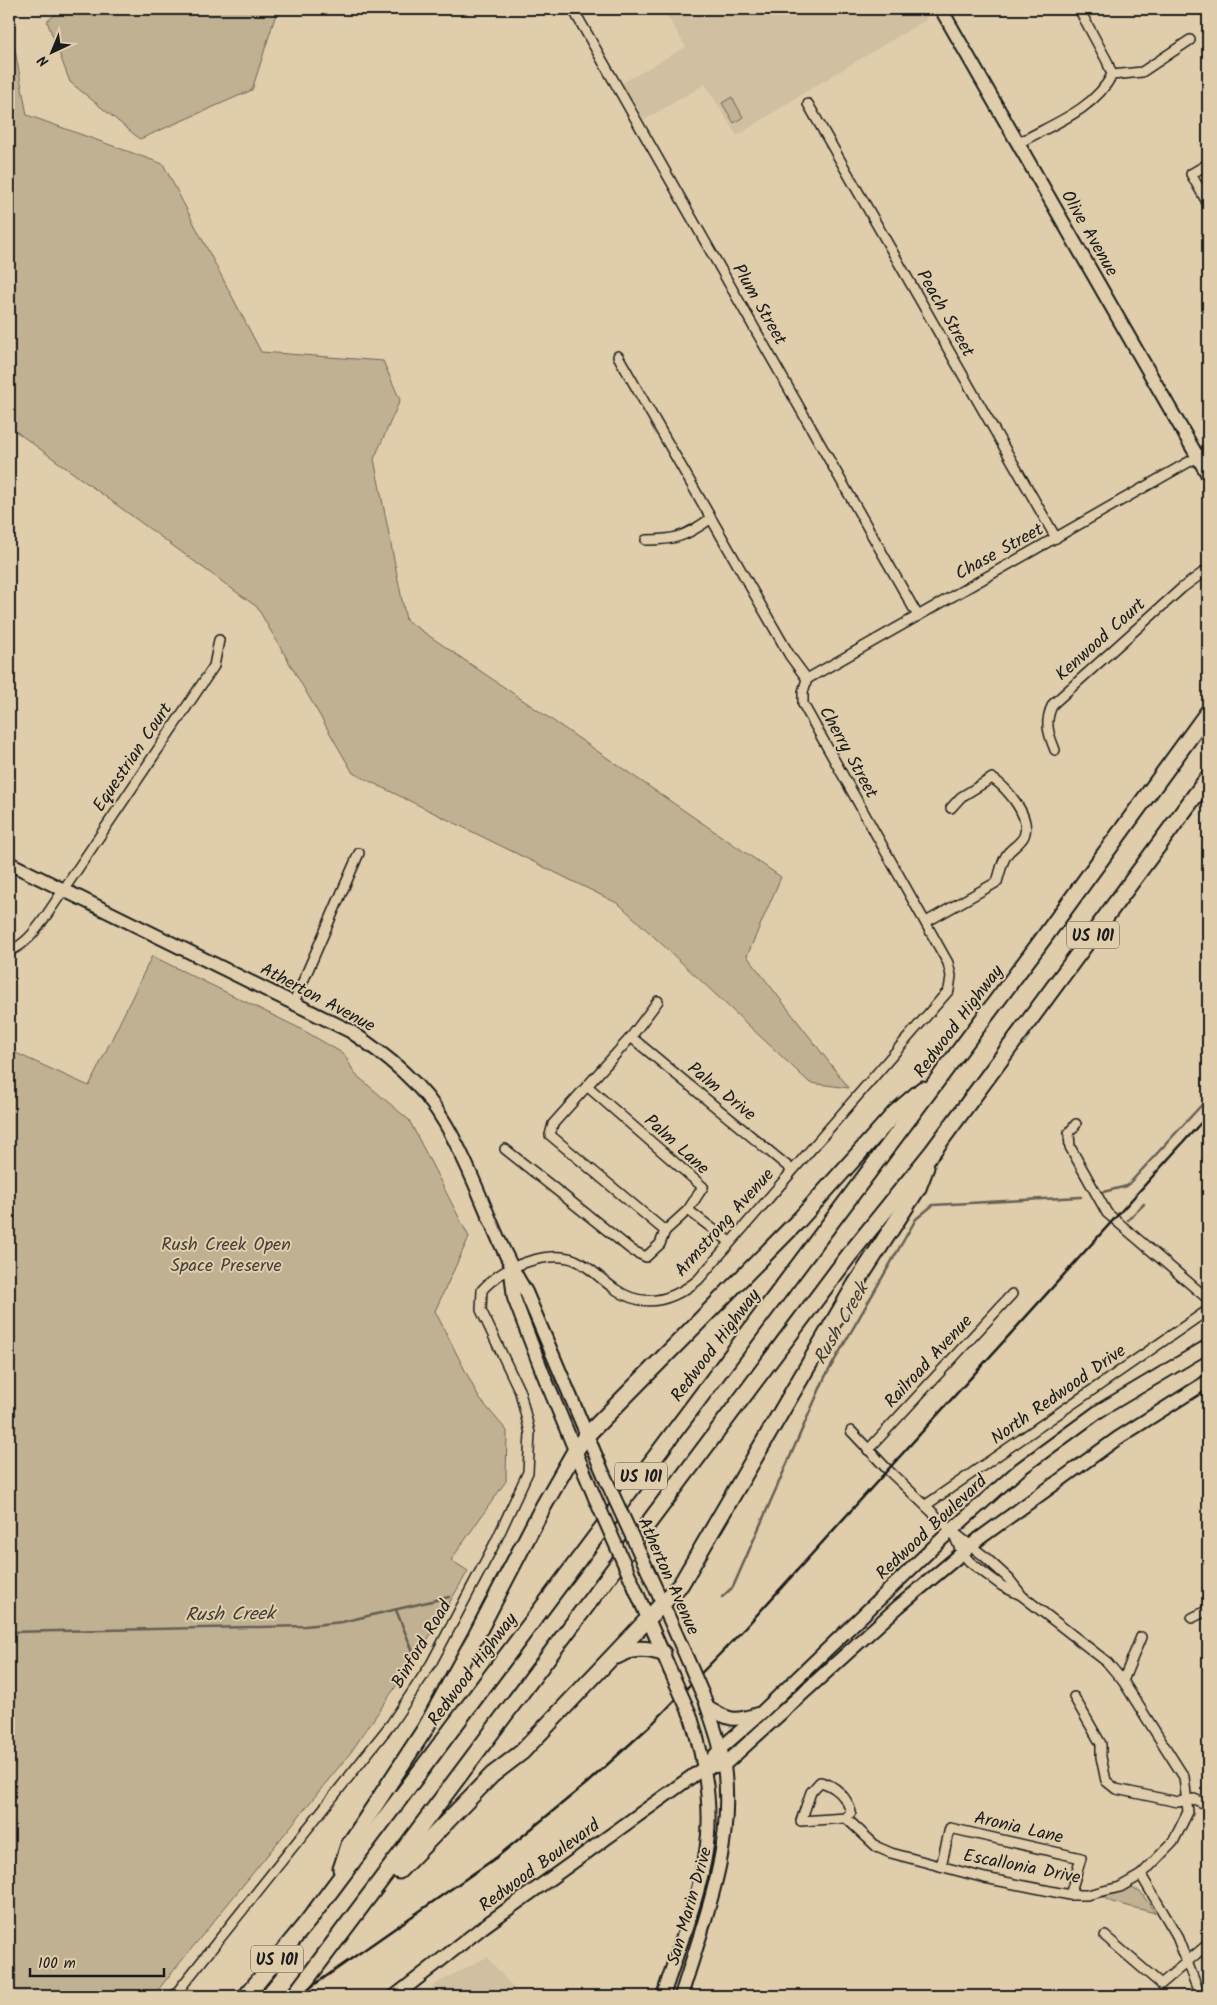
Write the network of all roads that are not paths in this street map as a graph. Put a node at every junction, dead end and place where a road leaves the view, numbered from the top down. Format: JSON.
{"nodes":[{"id":1,"x":573,"y":9,"type":"edge"},
{"id":2,"x":941,"y":9,"type":"edge"},
{"id":3,"x":1079,"y":9,"type":"edge"},
{"id":4,"x":1190,"y":40,"type":"dead end"},
{"id":5,"x":1112,"y":75,"type":"junction"},
{"id":6,"x":808,"y":104,"type":"dead end"},
{"id":7,"x":1019,"y":142,"type":"junction"},
{"id":8,"x":1208,"y":164,"type":"edge"},
{"id":9,"x":1208,"y":204,"type":"edge"},
{"id":10,"x":618,"y":356,"type":"dead end"},
{"id":11,"x":1203,"y":454,"type":"edge"},
{"id":12,"x":1208,"y":475,"type":"edge"},
{"id":13,"x":710,"y":519,"type":"junction"},
{"id":14,"x":1056,"y":538,"type":"junction"},
{"id":15,"x":646,"y":540,"type":"dead end"},
{"id":16,"x":1208,"y":569,"type":"edge"},
{"id":17,"x":918,"y":616,"type":"junction"},
{"id":18,"x":219,"y":640,"type":"dead end"},
{"id":19,"x":806,"y":679,"type":"junction"},
{"id":20,"x":1208,"y":712,"type":"edge"},
{"id":21,"x":1055,"y":750,"type":"dead end"},
{"id":22,"x":1208,"y":778,"type":"edge"},
{"id":23,"x":951,"y":808,"type":"dead end"},
{"id":24,"x":360,"y":853,"type":"dead end"},
{"id":25,"x":9,"y":863,"type":"edge"},
{"id":26,"x":62,"y":889,"type":"junction"},
{"id":27,"x":926,"y":922,"type":"junction"},
{"id":28,"x":9,"y":951,"type":"edge"},
{"id":29,"x":658,"y":1001,"type":"dead end"},
{"id":30,"x":294,"y":1002,"type":"junction"},
{"id":31,"x":631,"y":1037,"type":"junction"},
{"id":32,"x":946,"y":1068,"type":"junction"},
{"id":33,"x":587,"y":1086,"type":"junction"},
{"id":34,"x":855,"y":1099,"type":"joint"},
{"id":35,"x":1076,"y":1124,"type":"dead end"},
{"id":36,"x":505,"y":1149,"type":"dead end"},
{"id":37,"x":932,"y":1151,"type":"junction"},
{"id":38,"x":792,"y":1170,"type":"junction"},
{"id":39,"x":688,"y":1210,"type":"junction"},
{"id":40,"x":665,"y":1231,"type":"junction"},
{"id":41,"x":730,"y":1242,"type":"junction"},
{"id":42,"x":511,"y":1267,"type":"junction"},
{"id":43,"x":1012,"y":1294,"type":"dead end"},
{"id":44,"x":1208,"y":1299,"type":"edge"},
{"id":45,"x":1208,"y":1310,"type":"edge"},
{"id":46,"x":1208,"y":1346,"type":"edge"},
{"id":47,"x":1208,"y":1381,"type":"edge"},
{"id":48,"x":851,"y":1431,"type":"dead end"},
{"id":49,"x":586,"y":1436,"type":"junction"},
{"id":50,"x":868,"y":1450,"type":"junction"},
{"id":51,"x":575,"y":1451,"type":"junction"},
{"id":52,"x":926,"y":1505,"type":"junction"},
{"id":53,"x":952,"y":1530,"type":"junction"},
{"id":54,"x":967,"y":1549,"type":"junction"},
{"id":55,"x":1021,"y":1595,"type":"junction"},
{"id":56,"x":662,"y":1606,"type":"junction"},
{"id":57,"x":1208,"y":1610,"type":"edge"},
{"id":58,"x":1192,"y":1618,"type":"dead end"},
{"id":59,"x":648,"y":1620,"type":"junction"},
{"id":60,"x":1141,"y":1637,"type":"dead end"},
{"id":61,"x":663,"y":1654,"type":"junction"},
{"id":62,"x":612,"y":1659,"type":"junction"},
{"id":63,"x":1123,"y":1681,"type":"junction"},
{"id":64,"x":1074,"y":1697,"type":"dead end"},
{"id":65,"x":707,"y":1704,"type":"junction"},
{"id":66,"x":762,"y":1712,"type":"junction"},
{"id":67,"x":720,"y":1748,"type":"junction"},
{"id":68,"x":724,"y":1765,"type":"junction"},
{"id":69,"x":705,"y":1767,"type":"junction"},
{"id":70,"x":1188,"y":1800,"type":"junction"},
{"id":71,"x":1208,"y":1805,"type":"edge"},
{"id":72,"x":846,"y":1818,"type":"junction"},
{"id":73,"x":941,"y":1866,"type":"junction"},
{"id":74,"x":1141,"y":1875,"type":"junction"},
{"id":75,"x":336,"y":1883,"type":"junction"},
{"id":76,"x":1070,"y":1895,"type":"junction"},
{"id":77,"x":356,"y":1915,"type":"junction"},
{"id":78,"x":1105,"y":1936,"type":"dead end"},
{"id":79,"x":1208,"y":1944,"type":"edge"},
{"id":80,"x":1187,"y":1964,"type":"junction"},
{"id":81,"x":174,"y":1996,"type":"edge"},
{"id":82,"x":246,"y":1996,"type":"edge"},
{"id":83,"x":294,"y":1996,"type":"edge"},
{"id":84,"x":395,"y":1996,"type":"edge"},
{"id":85,"x":663,"y":1996,"type":"edge"},
{"id":86,"x":680,"y":1996,"type":"edge"},
{"id":87,"x":1205,"y":1996,"type":"edge"}],
"edges":[{"from":1,"to":17,"type":"street","name":"Plum Street"},
{"from":2,"to":7,"type":"main road","name":"Olive Avenue"},
{"from":3,"to":5,"type":"street"},
{"from":4,"to":5,"type":"street"},
{"from":5,"to":7,"type":"street"},
{"from":6,"to":14,"type":"street","name":"Peach Street"},
{"from":7,"to":11,"type":"main road","name":"Olive Avenue"},
{"from":8,"to":9,"type":"street"},
{"from":10,"to":13,"type":"street"},
{"from":11,"to":12,"type":"main road","name":"Olive Avenue"},
{"from":11,"to":14,"type":"street","name":"Chase Street"},
{"from":13,"to":15,"type":"street"},
{"from":13,"to":19,"type":"street"},
{"from":14,"to":17,"type":"street","name":"Chase Street"},
{"from":16,"to":21,"type":"street","name":"Kenwood Court"},
{"from":17,"to":19,"type":"street","name":"Chase Street"},
{"from":18,"to":26,"type":"street","name":"Equestrian Court"},
{"from":19,"to":27,"type":"street","name":"Cherry Street"},
{"from":20,"to":32,"type":"highway","name":"Redwood Highway","number":"US 101"},
{"from":22,"to":37,"type":"highway","number":"US 101"},
{"from":23,"to":27,"type":"street"},
{"from":24,"to":30,"type":"street"},
{"from":25,"to":26,"type":"main road","name":"Atherton Avenue"},
{"from":26,"to":28,"type":"street","name":"Equestrian Court"},
{"from":26,"to":30,"type":"main road","name":"Atherton Avenue"},
{"from":27,"to":34,"type":"street","name":"Cherry Street"},
{"from":29,"to":31,"type":"street"},
{"from":30,"to":42,"type":"main road","name":"Atherton Avenue"},
{"from":31,"to":33,"type":"street"},
{"from":31,"to":38,"type":"street","name":"Palm Drive"},
{"from":32,"to":49,"type":"highway"},
{"from":32,"to":75,"type":"highway","name":"Redwood Highway","number":"US 101"},
{"from":33,"to":39,"type":"street","name":"Palm Lane"},
{"from":33,"to":40,"type":"street"},
{"from":34,"to":38,"type":"street","name":"Armstrong Avenue"},
{"from":35,"to":44,"type":"street"},
{"from":36,"to":40,"type":"street","name":"Palm Lane"},
{"from":37,"to":56,"type":"highway"},
{"from":37,"to":77,"type":"highway","number":"US 101"},
{"from":38,"to":41,"type":"street","name":"Armstrong Avenue"},
{"from":39,"to":40,"type":"street","name":"Palm Lane"},
{"from":39,"to":41,"type":"street"},
{"from":41,"to":42,"type":"street","name":"Armstrong Avenue"},
{"from":42,"to":49,"type":"main road","name":"Atherton Avenue"},
{"from":42,"to":51,"type":"main road","name":"Atherton Avenue"},
{"from":42,"to":81,"type":"street","name":"Binford Road"},
{"from":43,"to":50,"type":"street","name":"Railroad Avenue"},
{"from":45,"to":52,"type":"street","name":"North Redwood Drive"},
{"from":46,"to":53,"type":"main road","name":"Redwood Boulevard"},
{"from":47,"to":54,"type":"main road","name":"Redwood Boulevard"},
{"from":48,"to":50,"type":"street","name":"Escallonia Drive"},
{"from":49,"to":51,"type":"highway"},
{"from":49,"to":56,"type":"main road","name":"Atherton Avenue","bridge":true},
{"from":50,"to":52,"type":"street","name":"Escallonia Drive"},
{"from":51,"to":59,"type":"main road","name":"Atherton Avenue","bridge":true},
{"from":51,"to":75,"type":"highway"},
{"from":52,"to":53,"type":"street","name":"Escallonia Drive"},
{"from":53,"to":54,"type":"street","name":"Escallonia Drive"},
{"from":53,"to":66,"type":"main road","name":"Redwood Boulevard"},
{"from":54,"to":55,"type":"street","name":"Escallonia Drive"},
{"from":54,"to":55,"type":"street","name":"Escallonia Drive"},
{"from":54,"to":68,"type":"main road","name":"Redwood Boulevard"},
{"from":55,"to":63,"type":"street","name":"Escallonia Drive"},
{"from":56,"to":59,"type":"highway"},
{"from":56,"to":65,"type":"main road","name":"Atherton Avenue","bridge":true},
{"from":57,"to":58,"type":"street"},
{"from":59,"to":61,"type":"main road","name":"Atherton Avenue"},
{"from":59,"to":62,"type":"highway"},
{"from":60,"to":63,"type":"street"},
{"from":61,"to":62,"type":"highway"},
{"from":61,"to":69,"type":"main road","name":"Atherton Avenue","bridge":true},
{"from":62,"to":77,"type":"highway"},
{"from":63,"to":70,"type":"street","name":"Escallonia Drive"},
{"from":64,"to":70,"type":"street"},
{"from":65,"to":66,"type":"main road"},
{"from":65,"to":67,"type":"main road","name":"Atherton Avenue"},
{"from":66,"to":67,"type":"main road","name":"Redwood Boulevard"},
{"from":67,"to":68,"type":"main road","name":"Atherton Avenue"},
{"from":67,"to":69,"type":"main road","name":"Redwood Boulevard"},
{"from":68,"to":69,"type":"main road","name":"Redwood Boulevard"},
{"from":68,"to":86,"type":"main road","name":"San Marin Drive"},
{"from":69,"to":84,"type":"main road","name":"Redwood Boulevard"},
{"from":69,"to":85,"type":"main road","name":"San Marin Drive"},
{"from":70,"to":71,"type":"street"},
{"from":70,"to":74,"type":"street","name":"Escallonia Drive"},
{"from":72,"to":72,"type":"street"},
{"from":72,"to":73,"type":"street","name":"Escallonia Drive"},
{"from":73,"to":76,"type":"street","name":"Escallonia Drive"},
{"from":73,"to":76,"type":"street","name":"Aronia Lane"},
{"from":74,"to":76,"type":"street","name":"Escallonia Drive"},
{"from":74,"to":80,"type":"street"},
{"from":75,"to":82,"type":"highway","name":"Redwood Highway","number":"US 101"},
{"from":77,"to":83,"type":"highway","number":"US 101"},
{"from":78,"to":80,"type":"street"},
{"from":79,"to":80,"type":"street"},
{"from":80,"to":87,"type":"street"}]}
